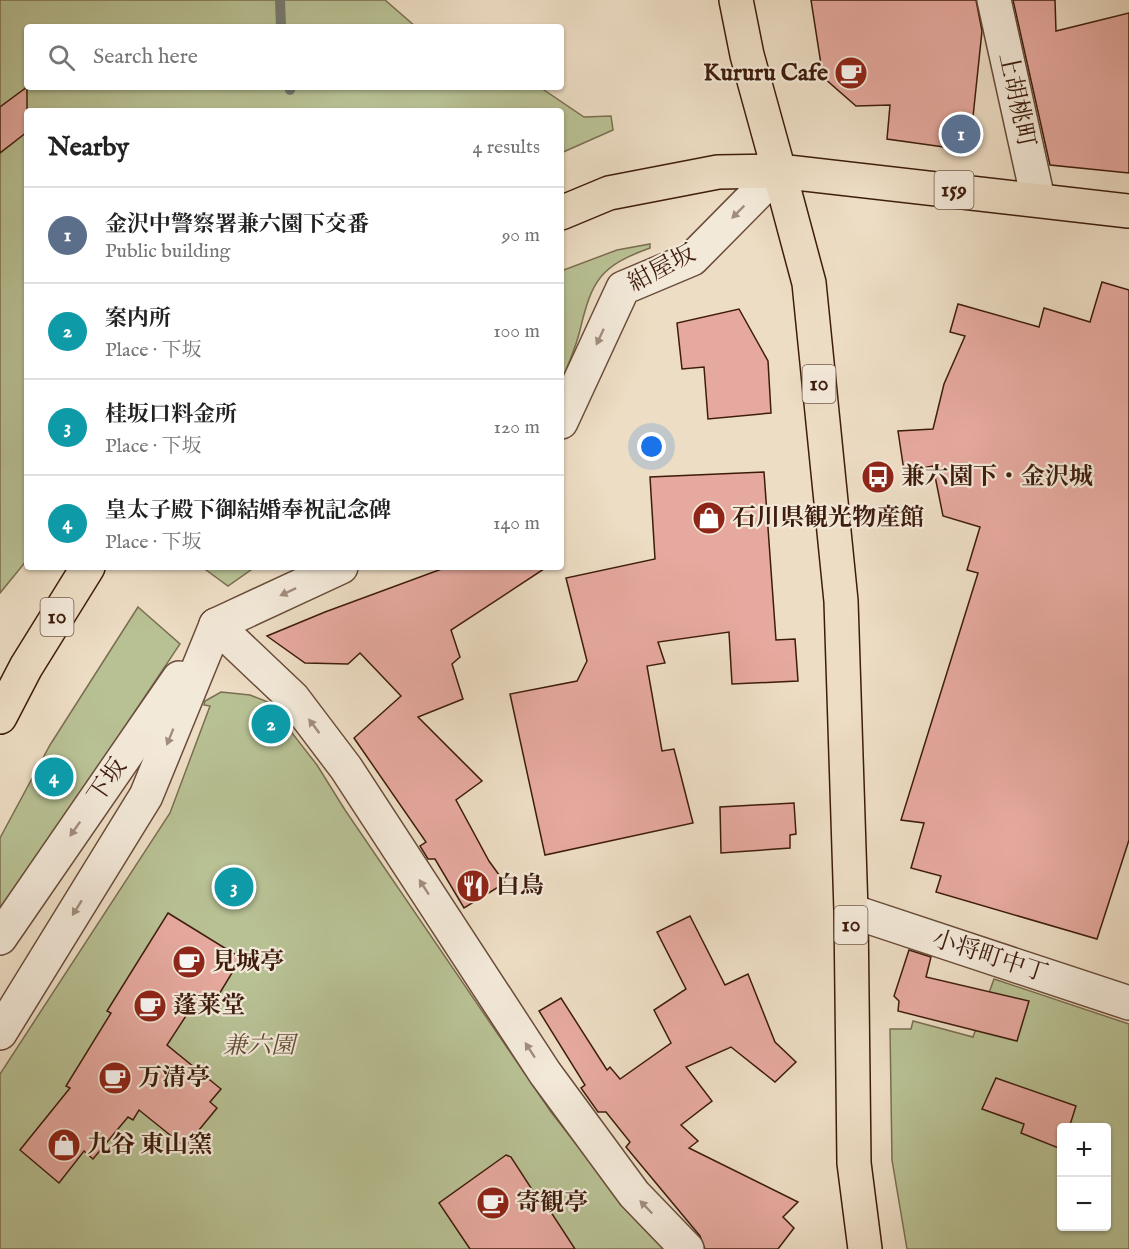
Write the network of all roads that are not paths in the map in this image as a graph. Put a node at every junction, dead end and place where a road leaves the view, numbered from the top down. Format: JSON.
{"nodes":[{"id":1,"x":736,"y":0,"type":"edge"},
{"id":2,"x":994,"y":0,"type":"edge"},
{"id":3,"x":779,"y":171,"type":"junction"},
{"id":4,"x":1038,"y":199,"type":"junction"},
{"id":5,"x":1129,"y":211,"type":"edge"},
{"id":6,"x":564,"y":212,"type":"edge"},
{"id":7,"x":564,"y":415,"type":"edge"},
{"id":8,"x":86,"y":570,"type":"edge"},
{"id":9,"x":335,"y":570,"type":"edge"},
{"id":10,"x":216,"y":625,"type":"junction"},
{"id":11,"x":0,"y":717,"type":"edge"},
{"id":12,"x":851,"y":911,"type":"junction"},
{"id":13,"x":0,"y":938,"type":"edge"},
{"id":14,"x":1129,"y":1002,"type":"edge"},
{"id":15,"x":0,"y":1033,"type":"edge"},
{"id":16,"x":687,"y":1249,"type":"edge"},
{"id":17,"x":865,"y":1249,"type":"edge"}],
"edges":[{"from":1,"to":3,"type":"main road"},
{"from":2,"to":4,"type":"street","name":"上胡桃町"},
{"from":3,"to":4,"type":"main road","number":"159"},
{"from":3,"to":6,"type":"main road"},
{"from":3,"to":7,"type":"street","name":"紺屋坂","one_way":true},
{"from":3,"to":12,"type":"main road","number":"10"},
{"from":4,"to":5,"type":"main road","number":"159"},
{"from":8,"to":11,"type":"main road","number":"10"},
{"from":9,"to":10,"type":"street","one_way":true},
{"from":10,"to":13,"type":"street","name":"下坂","one_way":true},
{"from":10,"to":15,"type":"street","one_way":true},
{"from":16,"to":10,"type":"street","one_way":true},
{"from":12,"to":14,"type":"street","name":"小将町中丁"},
{"from":12,"to":17,"type":"main road","number":"10"}]}
